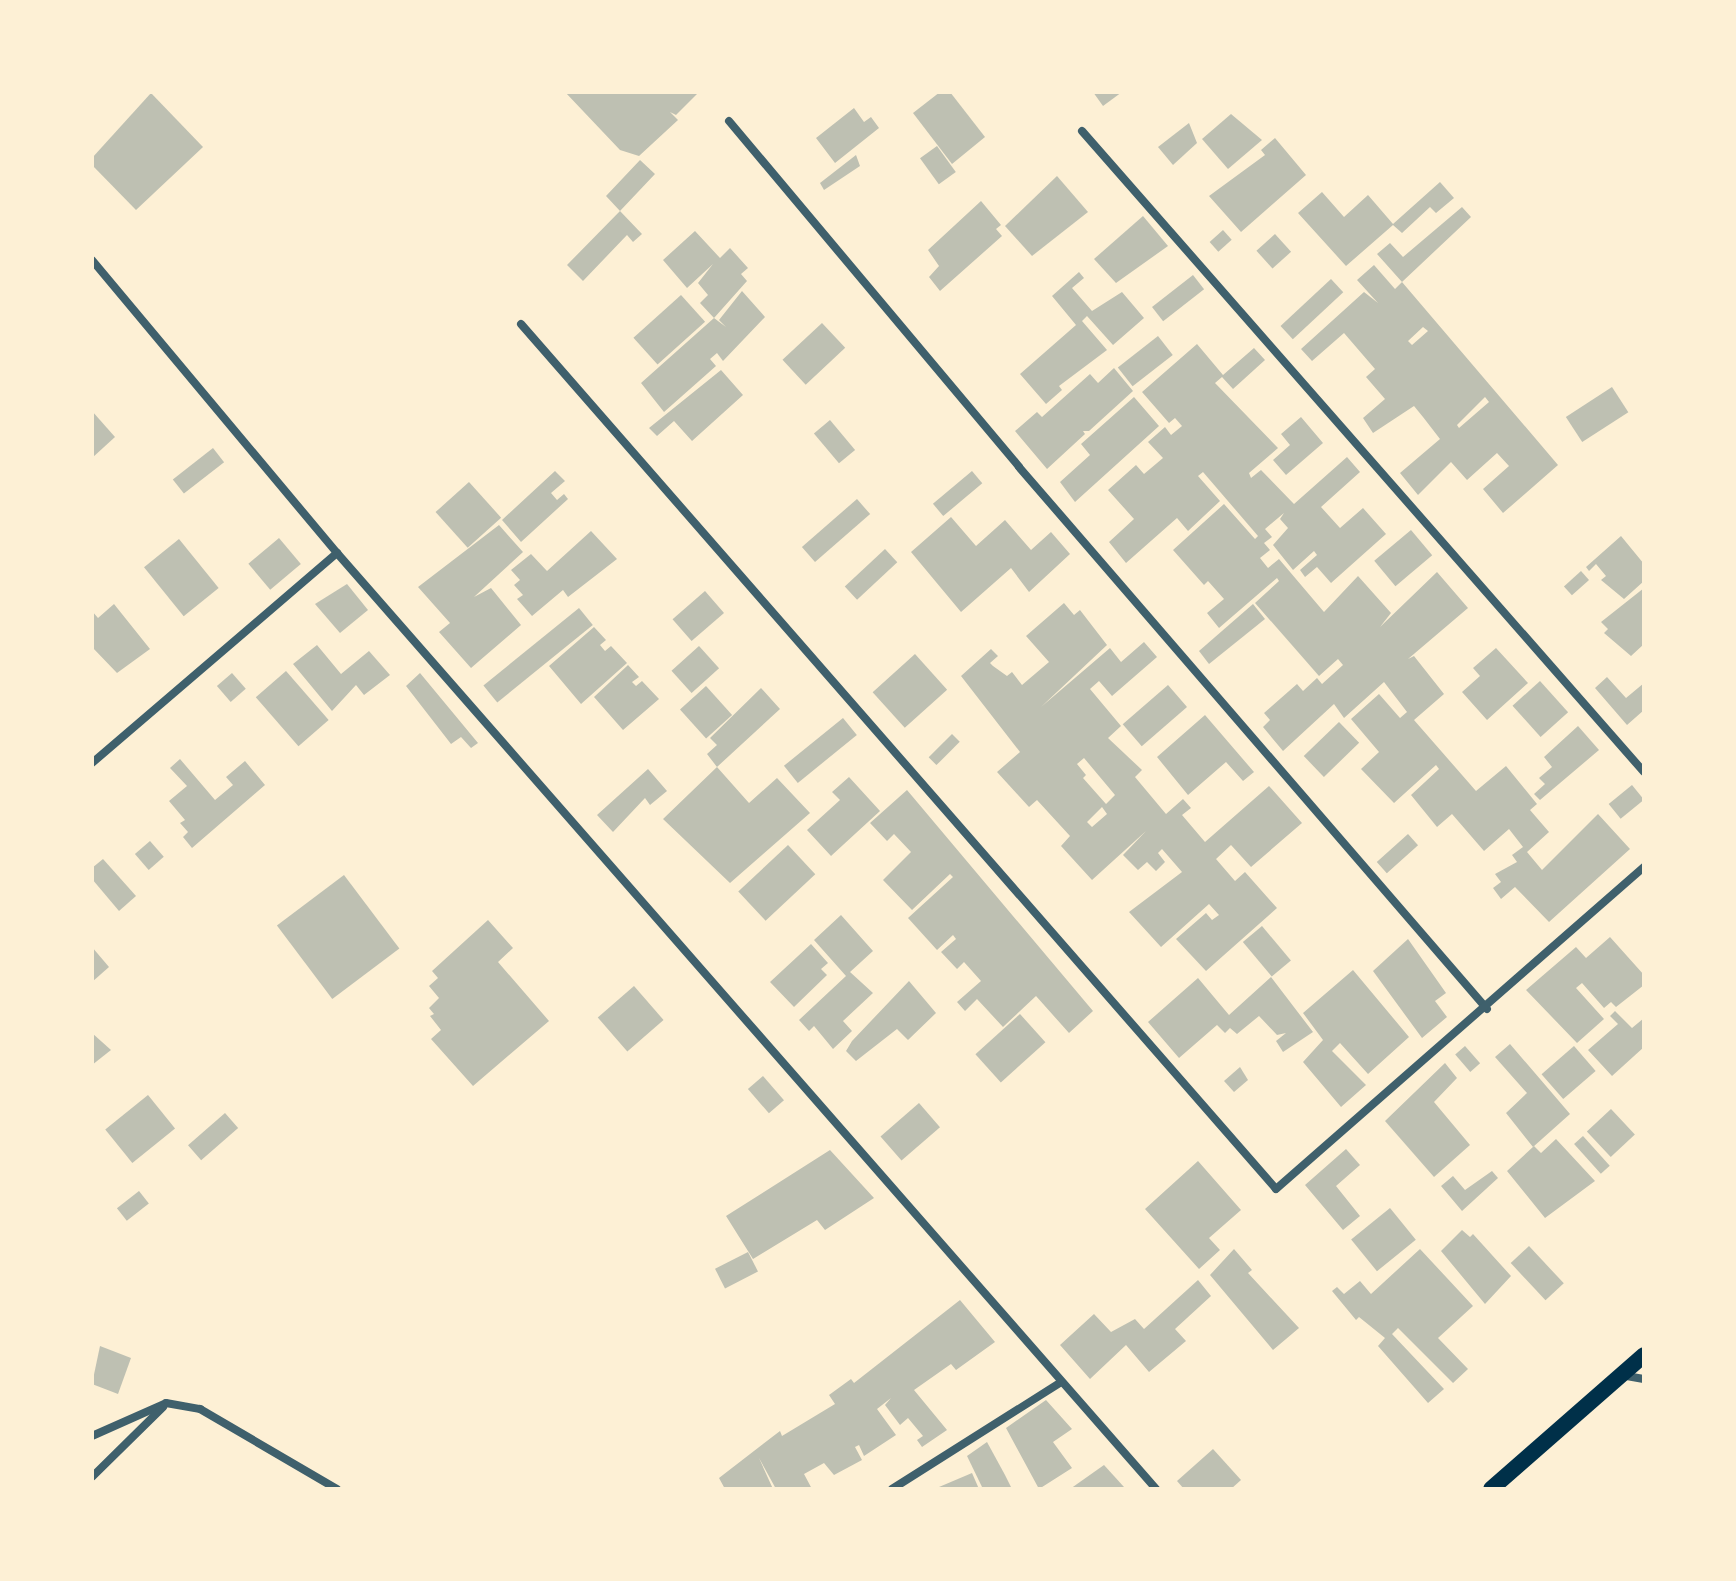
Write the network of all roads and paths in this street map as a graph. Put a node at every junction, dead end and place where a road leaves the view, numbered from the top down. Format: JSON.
{"nodes":[{"id":1,"x":729,"y":121,"type":"dead end"},
{"id":2,"x":1082,"y":131,"type":"dead end"},
{"id":3,"x":92,"y":260,"type":"edge"},
{"id":4,"x":521,"y":324,"type":"dead end"},
{"id":5,"x":337,"y":553,"type":"junction"},
{"id":6,"x":92,"y":763,"type":"edge"},
{"id":7,"x":1644,"y":772,"type":"edge"},
{"id":8,"x":1644,"y":867,"type":"edge"},
{"id":9,"x":1487,"y":1009,"type":"junction"},
{"id":10,"x":1644,"y":1355,"type":"edge"},
{"id":11,"x":1621,"y":1375,"type":"junction"},
{"id":12,"x":1644,"y":1379,"type":"edge"},
{"id":13,"x":1061,"y":1382,"type":"junction"},
{"id":14,"x":166,"y":1403,"type":"junction"},
{"id":15,"x":92,"y":1436,"type":"edge"},
{"id":16,"x":92,"y":1477,"type":"edge"},
{"id":17,"x":337,"y":1489,"type":"edge"},
{"id":18,"x":892,"y":1489,"type":"edge"},
{"id":19,"x":1156,"y":1489,"type":"edge"},
{"id":20,"x":1491,"y":1489,"type":"edge"}],
"edges":[{"from":1,"to":9,"type":"street"},
{"from":2,"to":7,"type":"street"},
{"from":3,"to":5,"type":"street"},
{"from":4,"to":9,"type":"street"},
{"from":5,"to":6,"type":"street"},
{"from":5,"to":13,"type":"street"},
{"from":8,"to":9,"type":"street"},
{"from":10,"to":11,"type":"main road"},
{"from":11,"to":12,"type":"street"},
{"from":11,"to":20,"type":"main road"},
{"from":13,"to":18,"type":"street"},
{"from":13,"to":19,"type":"street"},
{"from":14,"to":15,"type":"street"},
{"from":14,"to":16,"type":"street"},
{"from":14,"to":17,"type":"street"}]}
